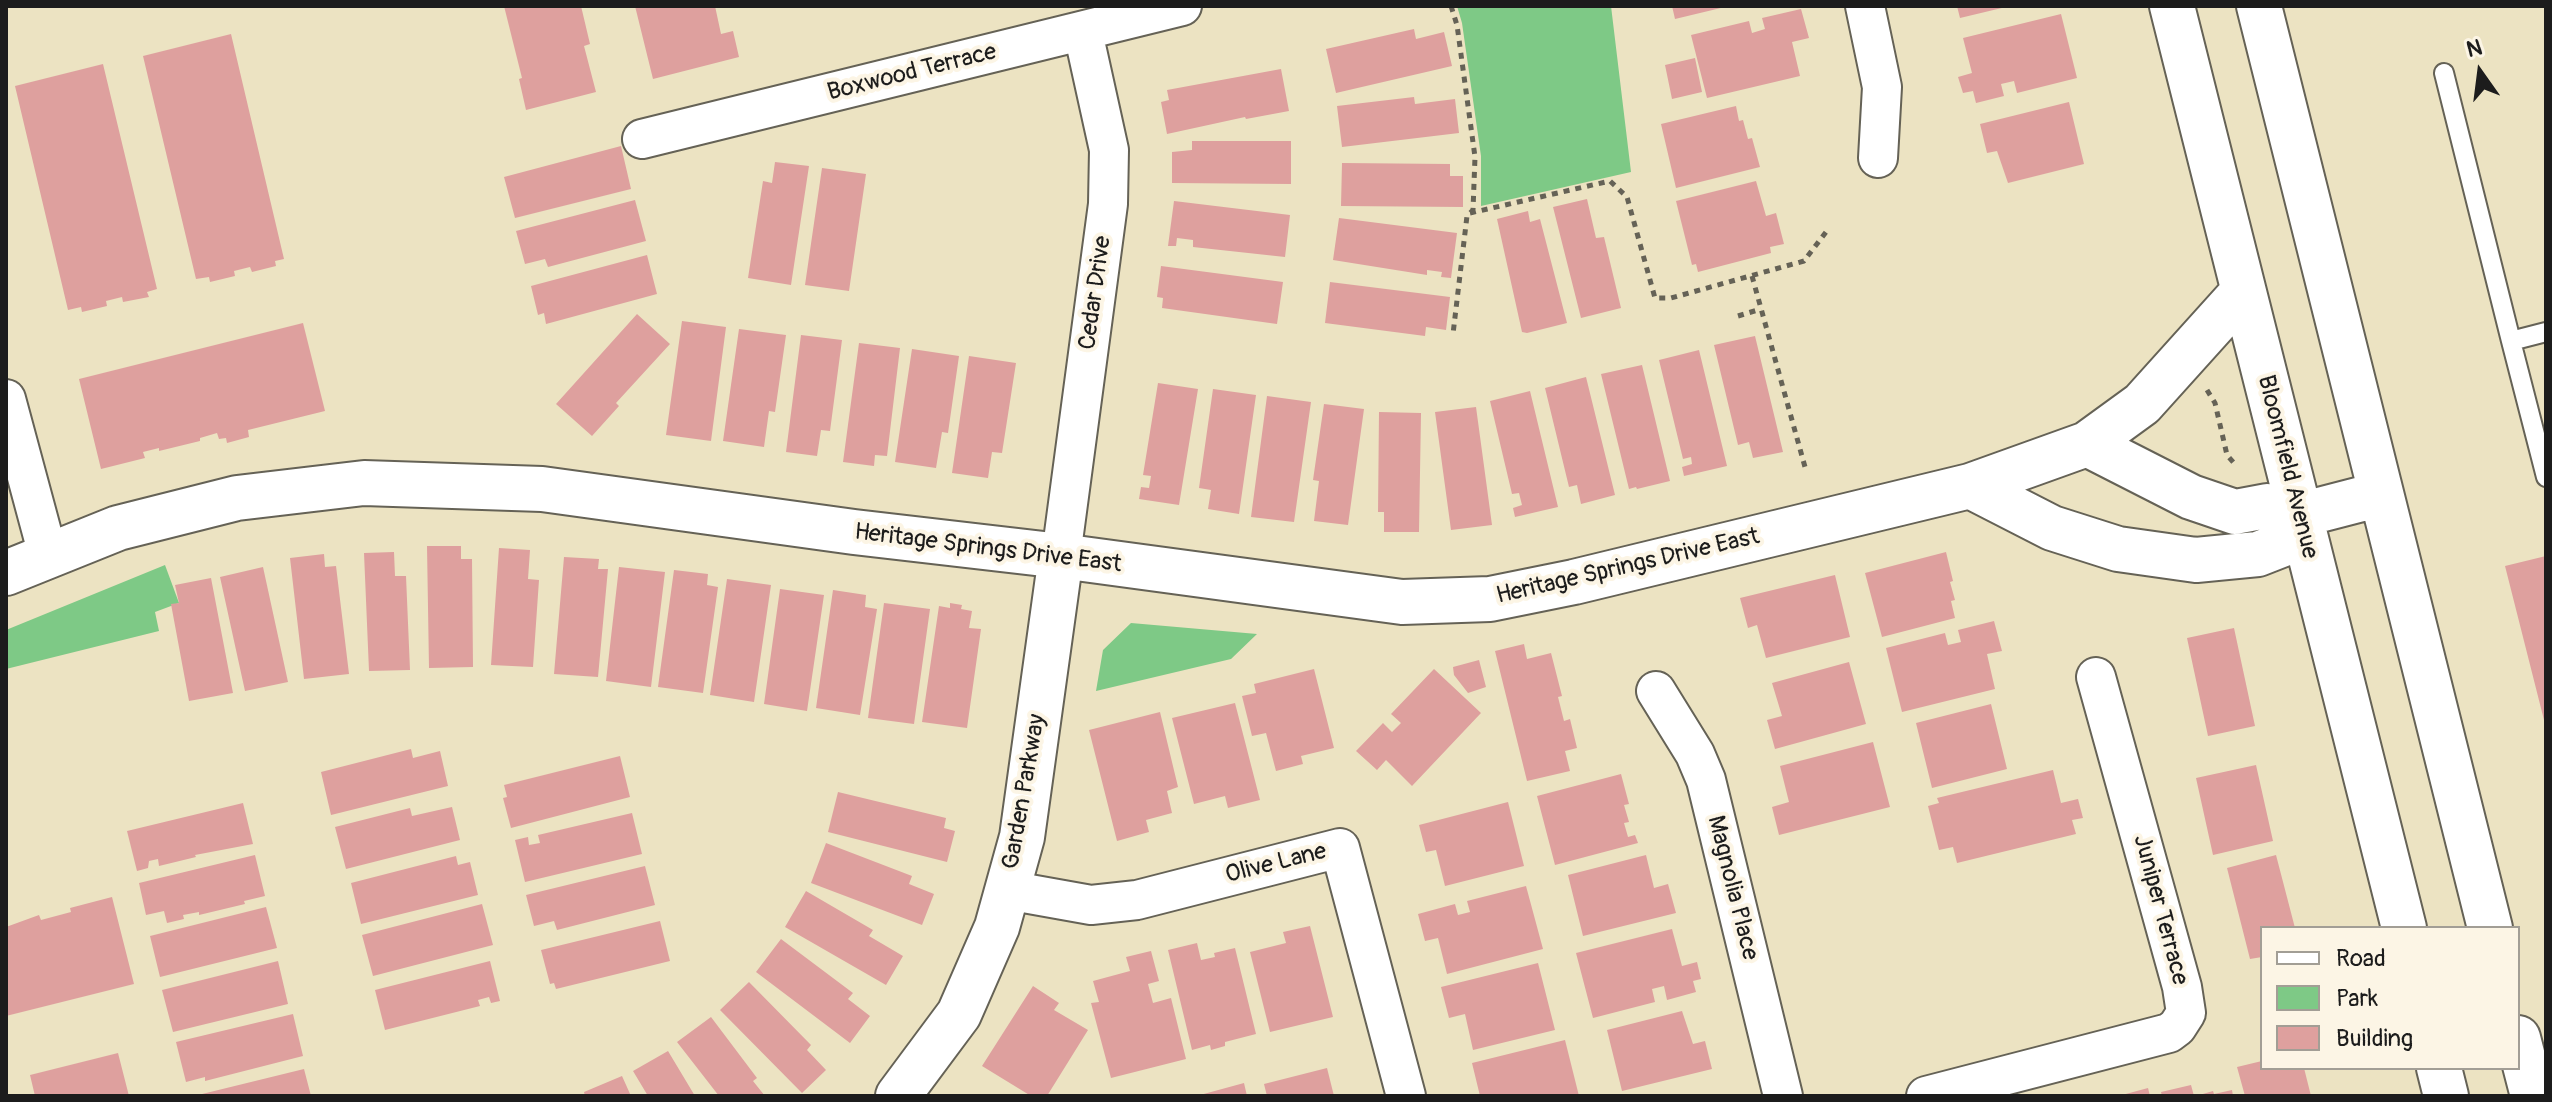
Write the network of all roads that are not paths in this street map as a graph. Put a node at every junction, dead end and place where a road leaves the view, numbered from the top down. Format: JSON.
{"nodes":[{"id":1,"x":1182,"y":6,"type":"edge"},
{"id":2,"x":1865,"y":6,"type":"edge"},
{"id":3,"x":2172,"y":6,"type":"edge"},
{"id":4,"x":2259,"y":6,"type":"edge"},
{"id":5,"x":1083,"y":32,"type":"junction"},
{"id":6,"x":2444,"y":73,"type":"dead end"},
{"id":7,"x":642,"y":139,"type":"dead end"},
{"id":8,"x":1878,"y":158,"type":"dead end"},
{"id":9,"x":2242,"y":293,"type":"junction"},
{"id":10,"x":2546,"y":332,"type":"edge"},
{"id":11,"x":2511,"y":341,"type":"junction"},
{"id":12,"x":6,"y":399,"type":"edge"},
{"id":13,"x":2087,"y":444,"type":"junction"},
{"id":14,"x":2546,"y":477,"type":"edge"},
{"id":15,"x":1970,"y":486,"type":"junction"},
{"id":16,"x":2381,"y":494,"type":"junction"},
{"id":17,"x":2300,"y":515,"type":"junction"},
{"id":18,"x":48,"y":555,"type":"junction"},
{"id":19,"x":1061,"y":556,"type":"junction"},
{"id":20,"x":6,"y":573,"type":"edge"},
{"id":21,"x":2096,"y":677,"type":"dead end"},
{"id":22,"x":1656,"y":691,"type":"dead end"},
{"id":23,"x":1007,"y":890,"type":"junction"},
{"id":24,"x":2403,"y":926,"type":"edge"},
{"id":25,"x":2489,"y":926,"type":"edge"},
{"id":26,"x":2520,"y":1046,"type":"edge"},
{"id":27,"x":2440,"y":1070,"type":"edge"},
{"id":28,"x":898,"y":1096,"type":"edge"},
{"id":29,"x":1406,"y":1096,"type":"edge"},
{"id":30,"x":1783,"y":1096,"type":"edge"},
{"id":31,"x":1926,"y":1096,"type":"edge"},
{"id":32,"x":2446,"y":1096,"type":"edge"},
{"id":33,"x":2533,"y":1096,"type":"edge"}],
"edges":[{"from":1,"to":5,"type":"street","name":"Boxwood Terrace"},
{"from":2,"to":8,"type":"street"},
{"from":3,"to":9,"type":"street","name":"Bloomfield Avenue"},
{"from":4,"to":16,"type":"street"},
{"from":5,"to":7,"type":"street","name":"Boxwood Terrace"},
{"from":5,"to":19,"type":"street","name":"Cedar Drive"},
{"from":6,"to":11,"type":"lane"},
{"from":9,"to":13,"type":"street","name":"Heritage Springs Drive East"},
{"from":9,"to":17,"type":"street","name":"Bloomfield Avenue"},
{"from":10,"to":11,"type":"lane"},
{"from":11,"to":14,"type":"lane"},
{"from":12,"to":18,"type":"street"},
{"from":13,"to":15,"type":"street","name":"Heritage Springs Drive East"},
{"from":13,"to":17,"type":"street"},
{"from":15,"to":17,"type":"street"},
{"from":15,"to":19,"type":"street","name":"Heritage Springs Drive East"},
{"from":16,"to":17,"type":"street"},
{"from":16,"to":25,"type":"street"},
{"from":17,"to":24,"type":"street","name":"Bloomfield Avenue"},
{"from":18,"to":19,"type":"street","name":"Heritage Springs Drive East"},
{"from":18,"to":20,"type":"street","name":"Heritage Springs Drive East"},
{"from":19,"to":23,"type":"street","name":"Garden Parkway"},
{"from":21,"to":31,"type":"street","name":"Juniper Terrace"},
{"from":22,"to":30,"type":"street","name":"Magnolia Place"},
{"from":23,"to":28,"type":"street","name":"Garden Parkway"},
{"from":23,"to":29,"type":"street","name":"Olive Lane"},
{"from":26,"to":33,"type":"street"},
{"from":27,"to":32,"type":"street"}]}
